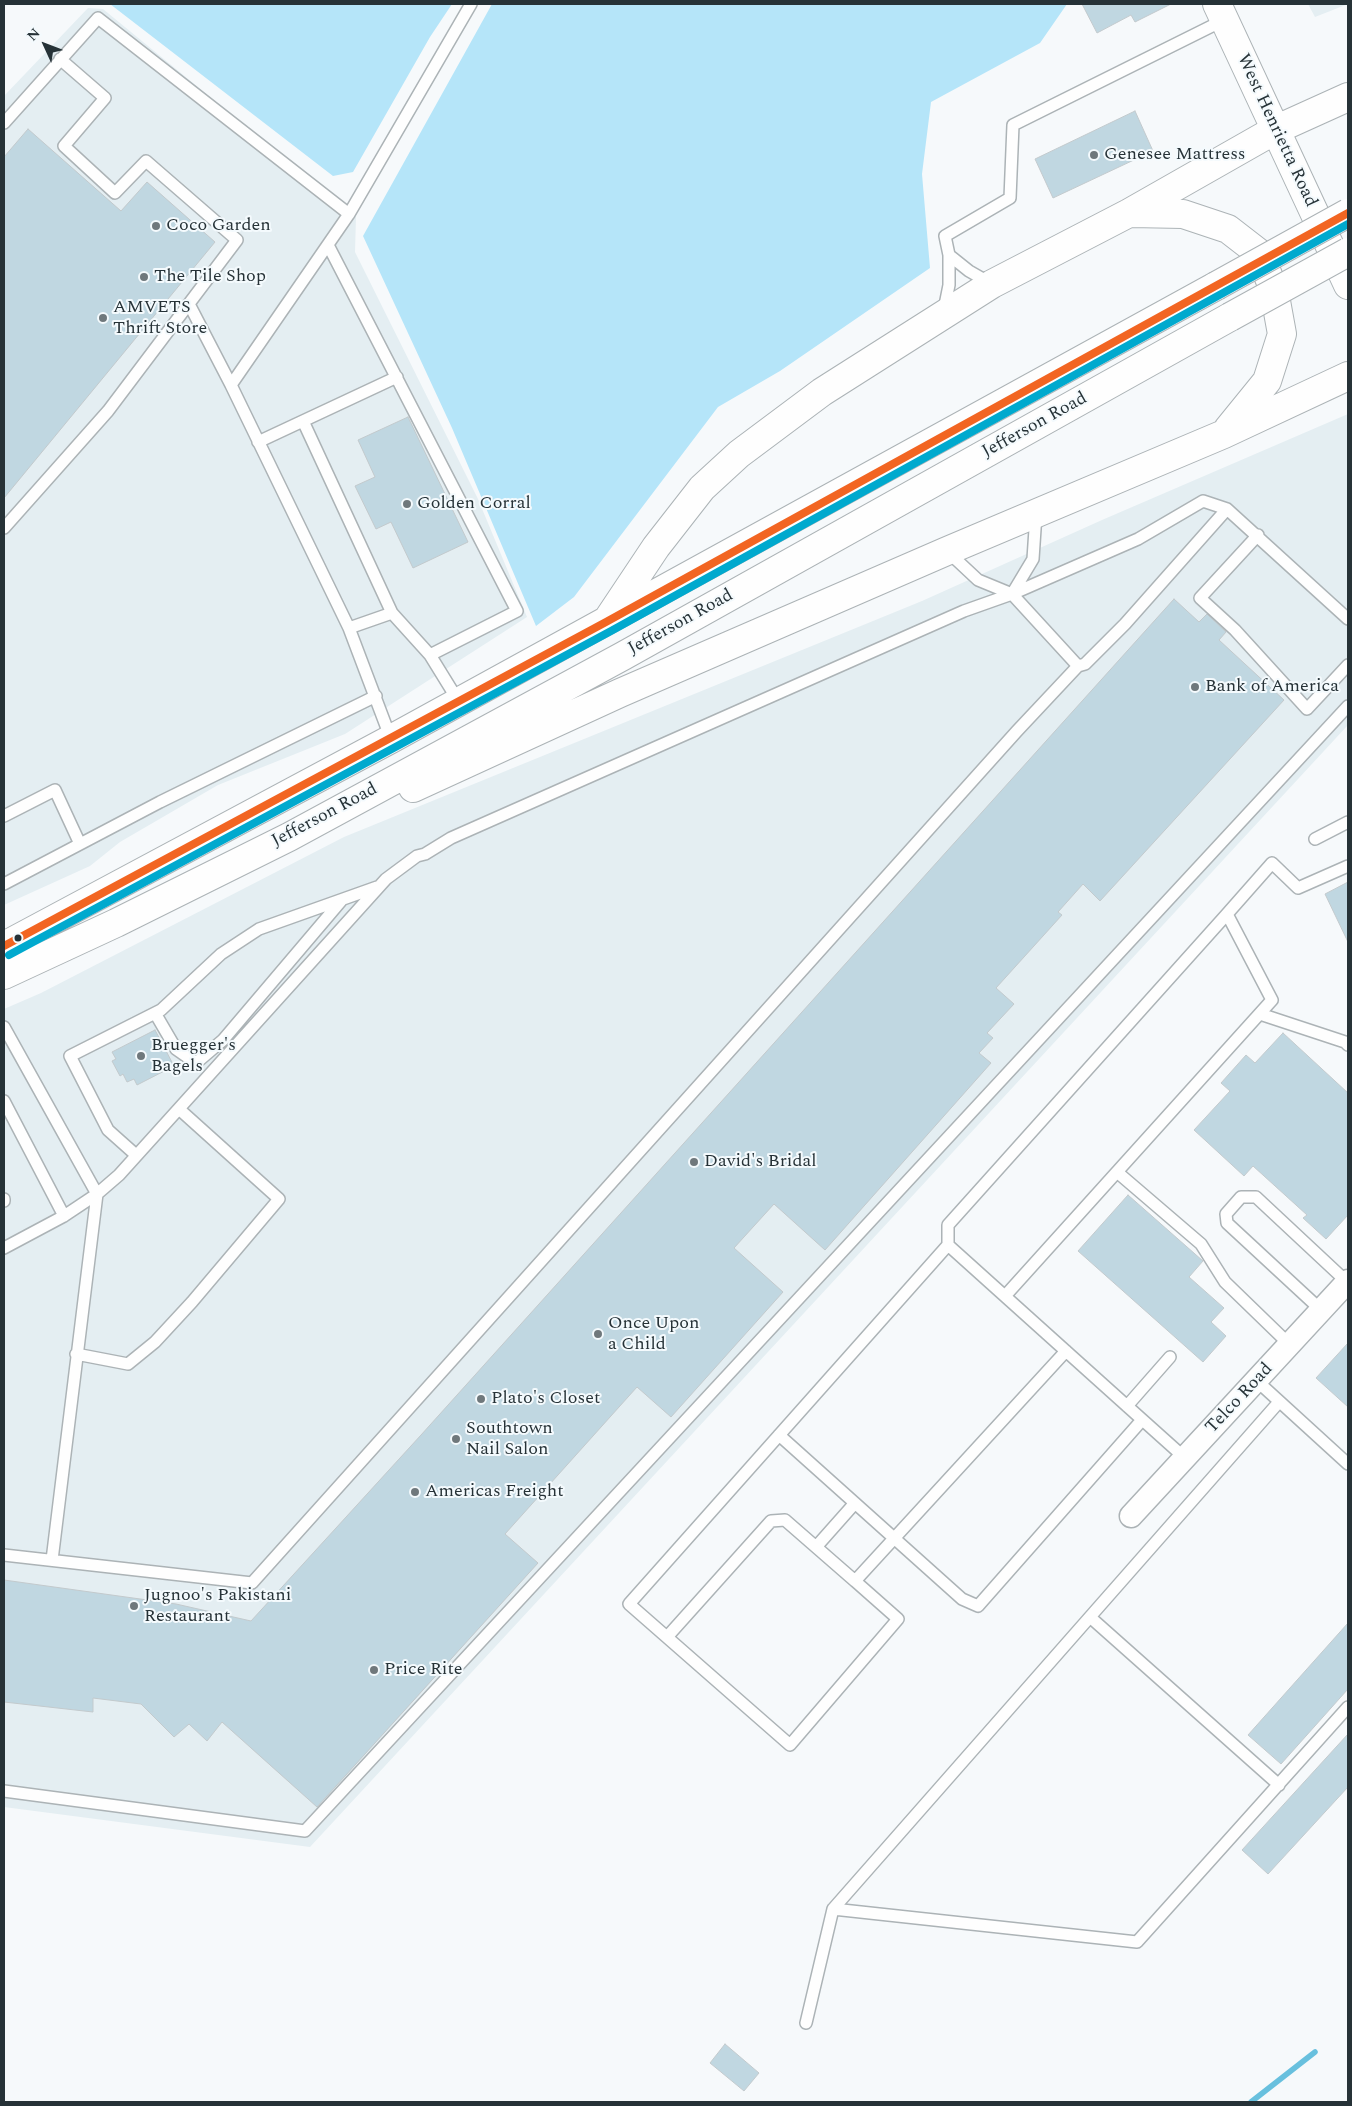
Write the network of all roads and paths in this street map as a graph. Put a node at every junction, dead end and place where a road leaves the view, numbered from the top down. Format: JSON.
{"nodes":[{"id":1,"x":471,"y":4,"type":"edge"},
{"id":2,"x":1220,"y":12,"type":"edge"},
{"id":3,"x":60,"y":59,"type":"junction"},
{"id":4,"x":1348,"y":98,"type":"edge"},
{"id":5,"x":4,"y":123,"type":"edge"},
{"id":6,"x":1275,"y":130,"type":"junction"},
{"id":7,"x":1348,"y":212,"type":"edge"},
{"id":8,"x":1129,"y":213,"type":"junction"},
{"id":9,"x":349,"y":214,"type":"junction"},
{"id":10,"x":328,"y":244,"type":"junction"},
{"id":11,"x":1348,"y":252,"type":"edge"},
{"id":12,"x":948,"y":255,"type":"junction"},
{"id":13,"x":992,"y":284,"type":"junction"},
{"id":14,"x":1348,"y":285,"type":"edge"},
{"id":15,"x":189,"y":304,"type":"junction"},
{"id":16,"x":943,"y":315,"type":"junction"},
{"id":17,"x":1348,"y":376,"type":"edge"},
{"id":18,"x":396,"y":377,"type":"junction"},
{"id":19,"x":230,"y":385,"type":"junction"},
{"id":20,"x":303,"y":421,"type":"junction"},
{"id":21,"x":1224,"y":434,"type":"junction"},
{"id":22,"x":258,"y":442,"type":"junction"},
{"id":23,"x":1226,"y":509,"type":"junction"},
{"id":24,"x":1036,"y":514,"type":"junction"},
{"id":25,"x":4,"y":528,"type":"edge"},
{"id":26,"x":1258,"y":535,"type":"junction"},
{"id":27,"x":947,"y":551,"type":"junction"},
{"id":28,"x":1012,"y":594,"type":"junction"},
{"id":29,"x":392,"y":613,"type":"junction"},
{"id":30,"x":1348,"y":619,"type":"edge"},
{"id":31,"x":606,"y":622,"type":"junction"},
{"id":32,"x":349,"y":628,"type":"junction"},
{"id":33,"x":430,"y":656,"type":"junction"},
{"id":34,"x":1081,"y":665,"type":"junction"},
{"id":35,"x":1348,"y":665,"type":"edge"},
{"id":36,"x":376,"y":696,"type":"junction"},
{"id":37,"x":459,"y":702,"type":"junction"},
{"id":38,"x":1348,"y":706,"type":"edge"},
{"id":39,"x":391,"y":739,"type":"junction"},
{"id":40,"x":4,"y":816,"type":"edge"},
{"id":41,"x":1348,"y":822,"type":"edge"},
{"id":42,"x":288,"y":837,"type":"junction"},
{"id":43,"x":1315,"y":839,"type":"dead end"},
{"id":44,"x":80,"y":844,"type":"junction"},
{"id":45,"x":1348,"y":866,"type":"edge"},
{"id":46,"x":4,"y":884,"type":"edge"},
{"id":47,"x":380,"y":886,"type":"junction"},
{"id":48,"x":342,"y":900,"type":"junction"},
{"id":49,"x":1227,"y":914,"type":"junction"},
{"id":50,"x":4,"y":946,"type":"edge"},
{"id":51,"x":4,"y":974,"type":"edge"},
{"id":52,"x":155,"y":1012,"type":"junction"},
{"id":53,"x":1260,"y":1014,"type":"junction"},
{"id":54,"x":4,"y":1027,"type":"edge"},
{"id":55,"x":1348,"y":1045,"type":"edge"},
{"id":56,"x":4,"y":1101,"type":"edge"},
{"id":57,"x":179,"y":1108,"type":"junction"},
{"id":58,"x":136,"y":1155,"type":"junction"},
{"id":59,"x":1117,"y":1172,"type":"junction"},
{"id":60,"x":97,"y":1194,"type":"junction"},
{"id":61,"x":64,"y":1216,"type":"junction"},
{"id":62,"x":948,"y":1244,"type":"junction"},
{"id":63,"x":4,"y":1248,"type":"edge"},
{"id":64,"x":1348,"y":1281,"type":"edge"},
{"id":65,"x":1005,"y":1296,"type":"junction"},
{"id":66,"x":1321,"y":1310,"type":"junction"},
{"id":67,"x":1290,"y":1345,"type":"junction"},
{"id":68,"x":1066,"y":1351,"type":"junction"},
{"id":69,"x":76,"y":1354,"type":"junction"},
{"id":70,"x":1170,"y":1357,"type":"dead end"},
{"id":71,"x":1257,"y":1382,"type":"junction"},
{"id":72,"x":1279,"y":1402,"type":"junction"},
{"id":73,"x":1127,"y":1406,"type":"junction"},
{"id":74,"x":1142,"y":1420,"type":"junction"},
{"id":75,"x":779,"y":1435,"type":"junction"},
{"id":76,"x":1184,"y":1458,"type":"junction"},
{"id":77,"x":1348,"y":1464,"type":"edge"},
{"id":78,"x":855,"y":1503,"type":"junction"},
{"id":79,"x":1131,"y":1516,"type":"dead end"},
{"id":80,"x":894,"y":1538,"type":"junction"},
{"id":81,"x":816,"y":1547,"type":"junction"},
{"id":82,"x":4,"y":1555,"type":"edge"},
{"id":83,"x":52,"y":1560,"type":"junction"},
{"id":84,"x":855,"y":1581,"type":"junction"},
{"id":85,"x":1090,"y":1617,"type":"junction"},
{"id":86,"x":667,"y":1637,"type":"junction"},
{"id":87,"x":1348,"y":1707,"type":"edge"},
{"id":88,"x":1278,"y":1785,"type":"junction"},
{"id":89,"x":4,"y":1791,"type":"edge"},
{"id":90,"x":833,"y":1909,"type":"junction"},
{"id":91,"x":806,"y":2023,"type":"dead end"}],
"edges":[{"from":1,"to":9,"type":"lane"},
{"from":2,"to":6,"type":"main road","name":"West Henrietta Road"},
{"from":2,"to":12,"type":"lane"},
{"from":3,"to":5,"type":"lane"},
{"from":3,"to":9,"type":"lane"},
{"from":3,"to":15,"type":"lane"},
{"from":4,"to":6,"type":"main road"},
{"from":6,"to":8,"type":"main road"},
{"from":6,"to":14,"type":"main road","name":"West Henrietta Road"},
{"from":7,"to":31,"type":"main road","name":"Jefferson Road","bridge":true},
{"from":8,"to":13,"type":"main road"},
{"from":8,"to":21,"type":"main road"},
{"from":9,"to":10,"type":"lane"},
{"from":10,"to":18,"type":"lane"},
{"from":10,"to":19,"type":"lane"},
{"from":11,"to":42,"type":"main road","name":"Jefferson Road","bridge":true},
{"from":12,"to":13,"type":"lane"},
{"from":12,"to":16,"type":"lane"},
{"from":13,"to":16,"type":"main road"},
{"from":15,"to":19,"type":"lane"},
{"from":15,"to":25,"type":"lane"},
{"from":16,"to":31,"type":"main road"},
{"from":17,"to":21,"type":"main road"},
{"from":18,"to":20,"type":"lane"},
{"from":18,"to":33,"type":"lane"},
{"from":19,"to":22,"type":"lane"},
{"from":20,"to":22,"type":"lane"},
{"from":20,"to":29,"type":"lane"},
{"from":21,"to":24,"type":"main road"},
{"from":22,"to":32,"type":"lane"},
{"from":23,"to":26,"type":"lane"},
{"from":23,"to":28,"type":"lane"},
{"from":23,"to":34,"type":"lane"},
{"from":24,"to":27,"type":"main road"},
{"from":24,"to":28,"type":"lane"},
{"from":26,"to":30,"type":"lane"},
{"from":26,"to":35,"type":"lane"},
{"from":27,"to":28,"type":"lane"},
{"from":27,"to":42,"type":"main road"},
{"from":28,"to":34,"type":"lane"},
{"from":28,"to":47,"type":"lane"},
{"from":29,"to":32,"type":"lane"},
{"from":29,"to":33,"type":"lane"},
{"from":31,"to":37,"type":"main road","name":"Jefferson Road"},
{"from":32,"to":36,"type":"lane"},
{"from":33,"to":37,"type":"lane"},
{"from":34,"to":83,"type":"lane"},
{"from":36,"to":39,"type":"lane"},
{"from":36,"to":44,"type":"lane"},
{"from":37,"to":39,"type":"main road","name":"Jefferson Road"},
{"from":38,"to":89,"type":"lane"},
{"from":39,"to":50,"type":"main road","name":"Jefferson Road"},
{"from":40,"to":44,"type":"lane"},
{"from":41,"to":43,"type":"lane"},
{"from":42,"to":51,"type":"main road","name":"Jefferson Road"},
{"from":44,"to":46,"type":"lane"},
{"from":45,"to":49,"type":"lane"},
{"from":47,"to":48,"type":"lane"},
{"from":47,"to":57,"type":"lane"},
{"from":48,"to":52,"type":"lane"},
{"from":48,"to":52,"type":"lane"},
{"from":49,"to":53,"type":"lane"},
{"from":49,"to":62,"type":"lane"},
{"from":52,"to":58,"type":"lane"},
{"from":53,"to":55,"type":"lane"},
{"from":53,"to":59,"type":"lane"},
{"from":54,"to":60,"type":"lane"},
{"from":56,"to":61,"type":"lane"},
{"from":57,"to":58,"type":"lane"},
{"from":57,"to":69,"type":"lane"},
{"from":58,"to":60,"type":"lane"},
{"from":59,"to":65,"type":"lane"},
{"from":59,"to":67,"type":"lane"},
{"from":60,"to":61,"type":"lane"},
{"from":60,"to":69,"type":"lane"},
{"from":61,"to":63,"type":"lane"},
{"from":62,"to":65,"type":"lane"},
{"from":62,"to":75,"type":"lane"},
{"from":64,"to":66,"type":"street","name":"Telco Road"},
{"from":64,"to":66,"type":"lane"},
{"from":65,"to":68,"type":"lane"},
{"from":66,"to":67,"type":"street","name":"Telco Road"},
{"from":67,"to":71,"type":"street","name":"Telco Road"},
{"from":68,"to":73,"type":"lane"},
{"from":68,"to":80,"type":"lane"},
{"from":69,"to":83,"type":"lane"},
{"from":70,"to":73,"type":"lane"},
{"from":71,"to":72,"type":"lane"},
{"from":71,"to":76,"type":"street","name":"Telco Road"},
{"from":72,"to":77,"type":"lane"},
{"from":72,"to":85,"type":"lane"},
{"from":73,"to":74,"type":"lane"},
{"from":74,"to":76,"type":"lane"},
{"from":74,"to":80,"type":"lane"},
{"from":75,"to":78,"type":"lane"},
{"from":75,"to":86,"type":"lane"},
{"from":76,"to":79,"type":"street","name":"Telco Road"},
{"from":78,"to":80,"type":"lane"},
{"from":78,"to":81,"type":"lane"},
{"from":80,"to":84,"type":"lane"},
{"from":81,"to":84,"type":"lane"},
{"from":81,"to":86,"type":"lane"},
{"from":82,"to":83,"type":"lane"},
{"from":84,"to":86,"type":"lane"},
{"from":85,"to":88,"type":"lane"},
{"from":85,"to":90,"type":"lane"},
{"from":87,"to":88,"type":"lane"},
{"from":88,"to":90,"type":"lane"},
{"from":90,"to":91,"type":"lane"}]}
